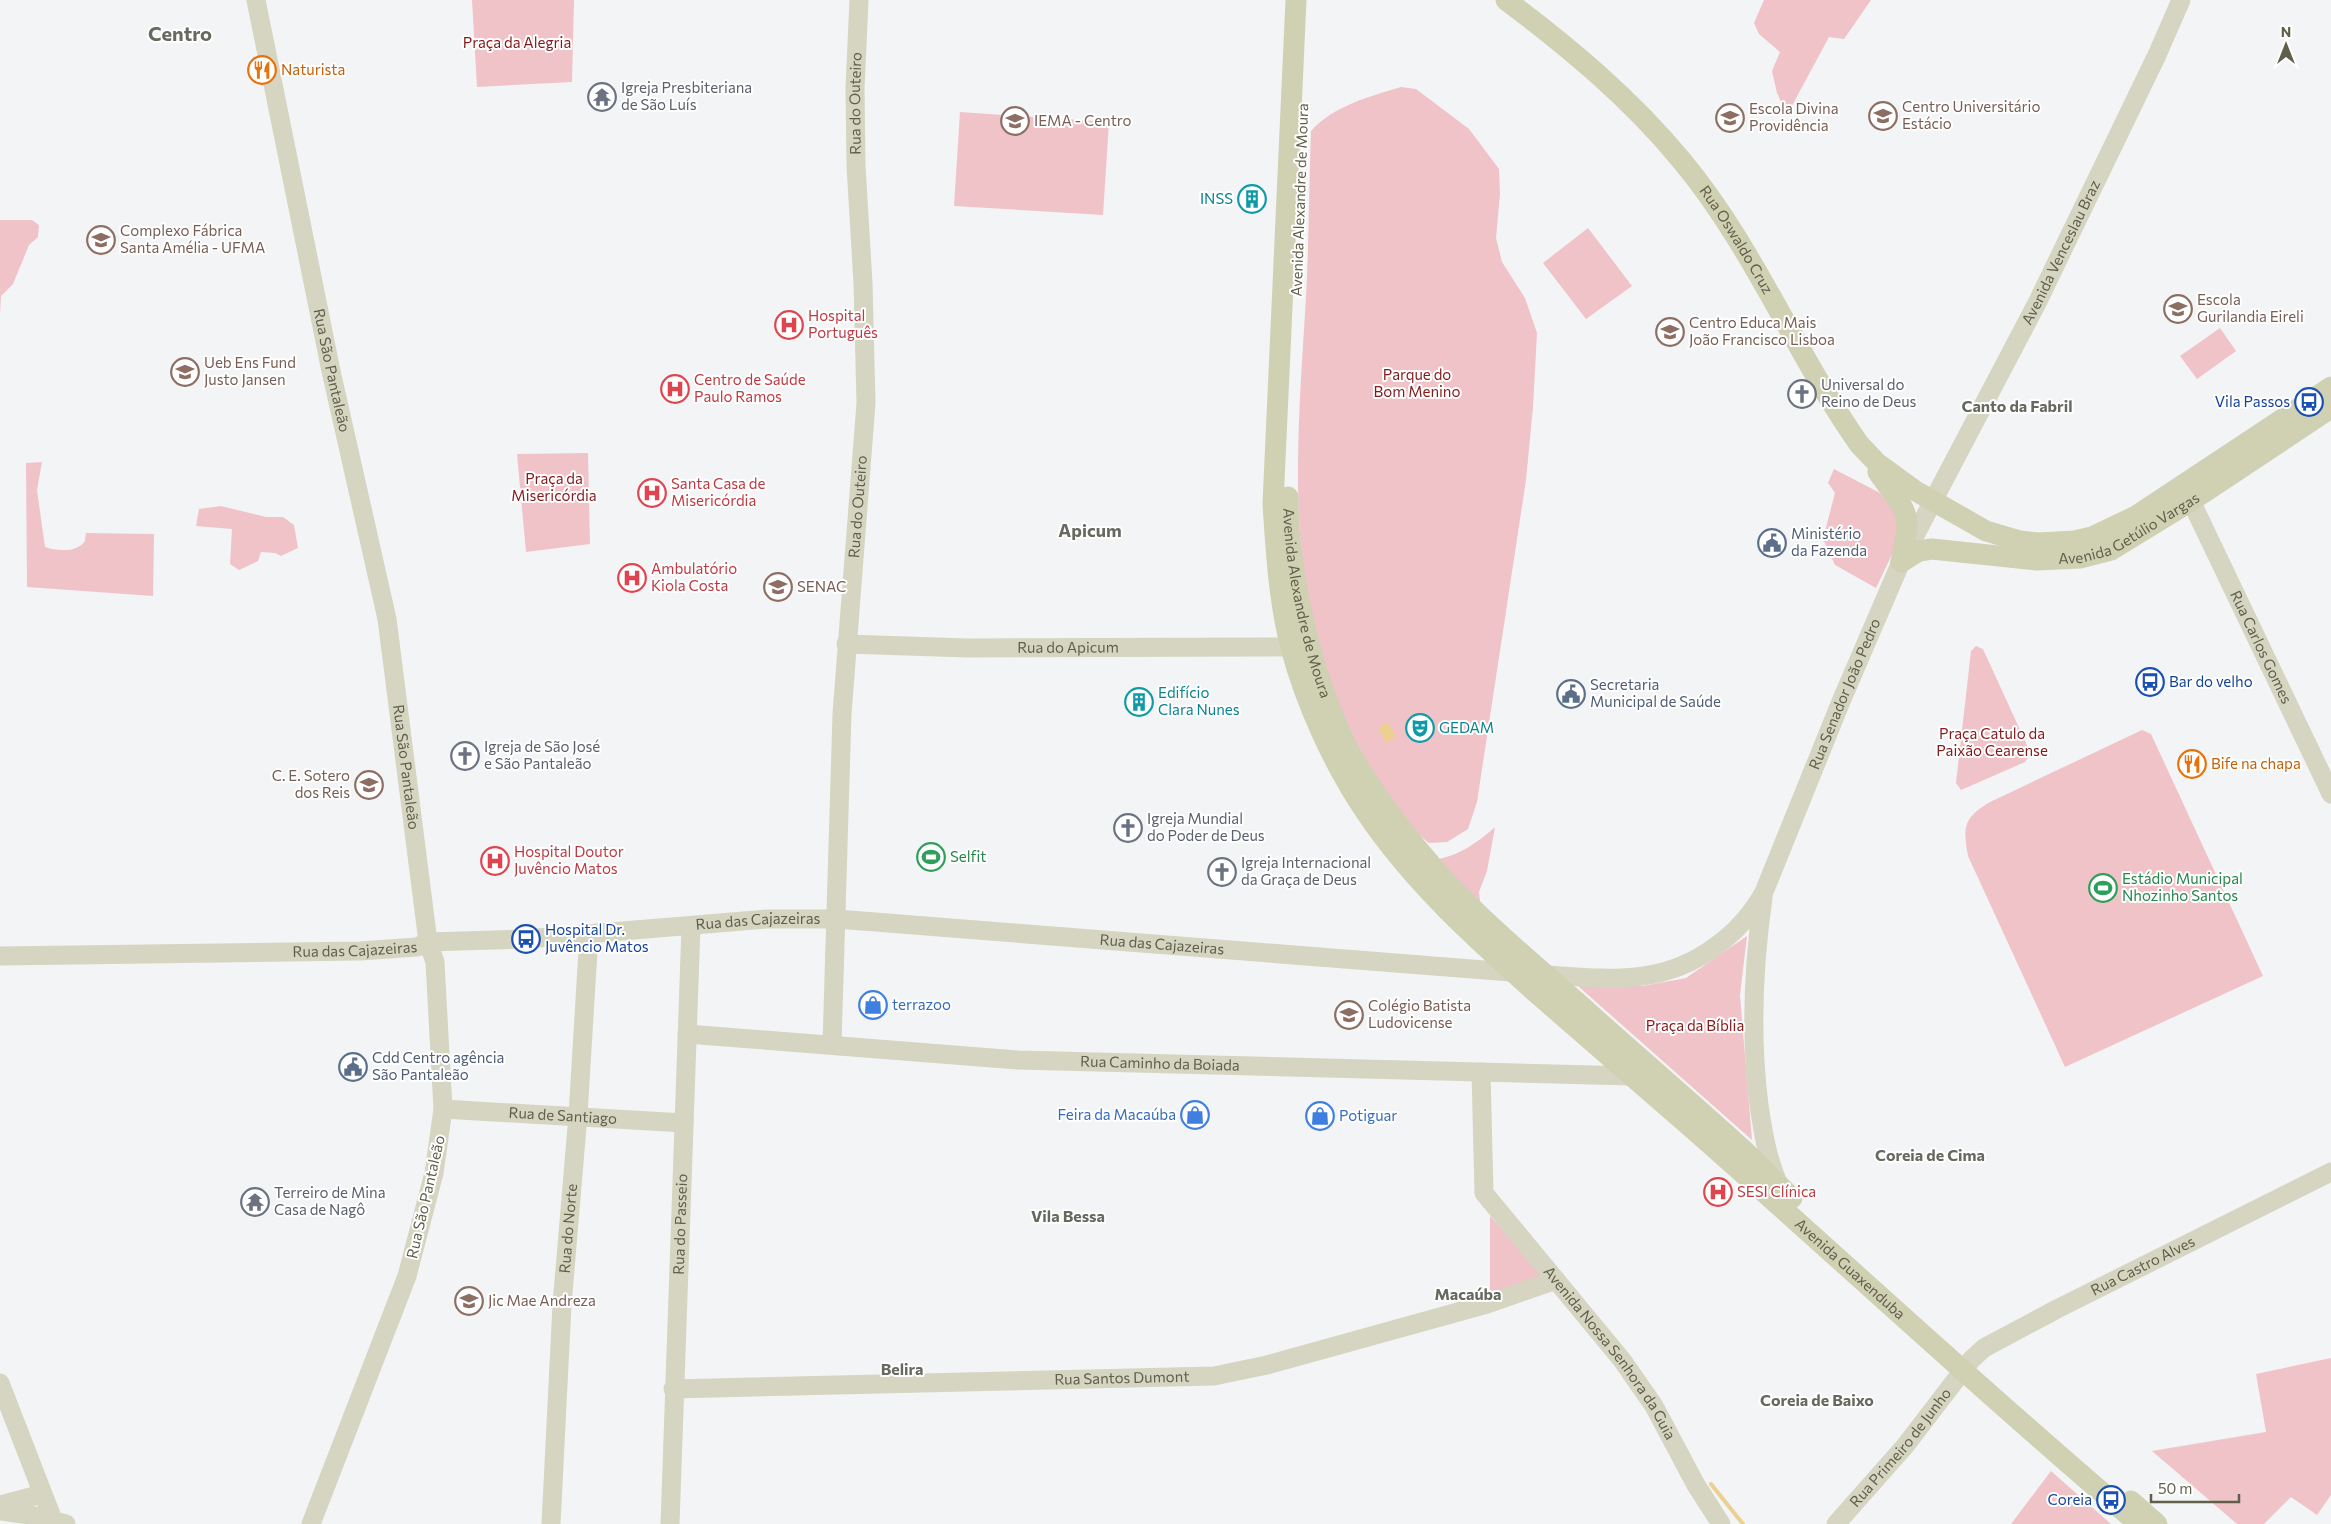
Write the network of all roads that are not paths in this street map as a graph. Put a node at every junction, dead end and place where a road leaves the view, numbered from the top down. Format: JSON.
{"nodes":[{"id":1,"x":256,"y":0,"type":"edge"},
{"id":2,"x":859,"y":0,"type":"edge"},
{"id":3,"x":1296,"y":0,"type":"edge"},
{"id":4,"x":1308,"y":0,"type":"edge"},
{"id":5,"x":1506,"y":0,"type":"edge"},
{"id":6,"x":2171,"y":0,"type":"edge"},
{"id":7,"x":2181,"y":0,"type":"edge"},
{"id":8,"x":2331,"y":388,"type":"edge"},
{"id":9,"x":2331,"y":408,"type":"edge"},
{"id":10,"x":1859,"y":444,"type":"junction"},
{"id":11,"x":2244,"y":446,"type":"junction"},
{"id":12,"x":1914,"y":490,"type":"junction"},
{"id":13,"x":2190,"y":501,"type":"junction"},
{"id":14,"x":1934,"y":502,"type":"junction"},
{"id":15,"x":1900,"y":562,"type":"junction"},
{"id":16,"x":1291,"y":597,"type":"junction"},
{"id":17,"x":846,"y":644,"type":"junction"},
{"id":18,"x":1291,"y":647,"type":"junction"},
{"id":19,"x":1341,"y":732,"type":"junction"},
{"id":20,"x":2331,"y":794,"type":"edge"},
{"id":21,"x":1764,"y":892,"type":"junction"},
{"id":22,"x":837,"y":919,"type":"junction"},
{"id":23,"x":691,"y":926,"type":"junction"},
{"id":24,"x":589,"y":934,"type":"junction"},
{"id":25,"x":428,"y":942,"type":"junction"},
{"id":26,"x":1515,"y":947,"type":"junction"},
{"id":27,"x":0,"y":956,"type":"edge"},
{"id":28,"x":1515,"y":973,"type":"junction"},
{"id":29,"x":1546,"y":975,"type":"junction"},
{"id":30,"x":687,"y":1034,"type":"junction"},
{"id":31,"x":832,"y":1044,"type":"junction"},
{"id":32,"x":1480,"y":1072,"type":"junction"},
{"id":33,"x":1632,"y":1076,"type":"junction"},
{"id":34,"x":443,"y":1109,"type":"junction"},
{"id":35,"x":578,"y":1115,"type":"junction"},
{"id":36,"x":684,"y":1123,"type":"junction"},
{"id":37,"x":1742,"y":1149,"type":"junction"},
{"id":38,"x":2331,"y":1172,"type":"edge"},
{"id":39,"x":1779,"y":1186,"type":"junction"},
{"id":40,"x":1556,"y":1280,"type":"junction"},
{"id":41,"x":1967,"y":1366,"type":"junction"},
{"id":42,"x":0,"y":1383,"type":"edge"},
{"id":43,"x":673,"y":1389,"type":"junction"},
{"id":44,"x":42,"y":1494,"type":"junction"},
{"id":45,"x":0,"y":1505,"type":"edge"},
{"id":46,"x":0,"y":1511,"type":"edge"},
{"id":47,"x":59,"y":1522,"type":"edge"},
{"id":48,"x":311,"y":1524,"type":"edge"},
{"id":49,"x":551,"y":1524,"type":"edge"},
{"id":50,"x":670,"y":1524,"type":"edge"},
{"id":51,"x":1721,"y":1524,"type":"edge"},
{"id":52,"x":1836,"y":1524,"type":"edge"},
{"id":53,"x":2139,"y":1524,"type":"edge"},
{"id":54,"x":2158,"y":1524,"type":"edge"}],
"edges":[{"from":1,"to":25,"type":"street","name":"Rua São Pantaleão"},
{"from":2,"to":17,"type":"street","name":"Rua do Outeiro"},
{"from":3,"to":16,"type":"main road","name":"Avenida Alexandre de Moura"},
{"from":4,"to":16,"type":"main road","name":"Avenida Alexandre de Moura"},
{"from":5,"to":10,"type":"main road","name":"Rua Oswaldo Cruz"},
{"from":6,"to":12,"type":"street","name":"Avenida Venceslau Braz"},
{"from":7,"to":14,"type":"street","name":"Avenida Venceslau Braz"},
{"from":8,"to":11,"type":"main road","name":"Avenida Getúlio Vargas"},
{"from":9,"to":13,"type":"main road","name":"Avenida Getúlio Vargas"},
{"from":10,"to":12,"type":"main road","name":"Rua Oswaldo Cruz"},
{"from":10,"to":15,"type":"main road"},
{"from":11,"to":13,"type":"main road"},
{"from":11,"to":14,"type":"main road","name":"Avenida Getúlio Vargas"},
{"from":12,"to":14,"type":"main road","name":"Rua Oswaldo Cruz"},
{"from":13,"to":15,"type":"main road","name":"Avenida Getúlio Vargas"},
{"from":13,"to":20,"type":"street","name":"Rua Carlos Gomes"},
{"from":14,"to":15,"type":"street","name":"Rua Senador João Pedro"},
{"from":15,"to":21,"type":"street","name":"Rua Senador João Pedro"},
{"from":16,"to":18,"type":"main road","name":"Avenida Alexandre de Moura"},
{"from":16,"to":19,"type":"main road","name":"Avenida Alexandre de Moura"},
{"from":17,"to":18,"type":"street","name":"Rua do Apicum"},
{"from":17,"to":22,"type":"street","name":"Rua do Outeiro"},
{"from":18,"to":19,"type":"main road"},
{"from":18,"to":28,"type":"main road","name":"Avenida Alexandre de Moura"},
{"from":19,"to":26,"type":"main road","name":"Avenida Alexandre de Moura"},
{"from":21,"to":29,"type":"street","name":"Rua Senador João Pedro"},
{"from":21,"to":39,"type":"street","name":"Rua Senador João Pedro"},
{"from":22,"to":23,"type":"street","name":"Rua das Cajazeiras"},
{"from":22,"to":28,"type":"street","name":"Rua das Cajazeiras"},
{"from":22,"to":31,"type":"street","name":"Rua do Outeiro"},
{"from":23,"to":24,"type":"street","name":"Rua das Cajazeiras"},
{"from":23,"to":30,"type":"street","name":"Rua do Passeio"},
{"from":24,"to":25,"type":"street","name":"Rua das Cajazeiras"},
{"from":24,"to":35,"type":"street","name":"Rua do Norte"},
{"from":25,"to":27,"type":"street","name":"Rua das Cajazeiras"},
{"from":25,"to":34,"type":"street","name":"Rua São Pantaleão"},
{"from":26,"to":28,"type":"main road"},
{"from":26,"to":29,"type":"main road","name":"Avenida Alexandre de Moura"},
{"from":28,"to":29,"type":"street","name":"Rua Senador João Pedro"},
{"from":28,"to":33,"type":"main road","name":"Avenida Guaxenduba"},
{"from":29,"to":37,"type":"main road","name":"Avenida Guaxenduba"},
{"from":30,"to":31,"type":"street","name":"Rua Caminho da Boiada"},
{"from":30,"to":36,"type":"street","name":"Rua do Passeio"},
{"from":31,"to":32,"type":"street","name":"Rua Caminho da Boiada"},
{"from":32,"to":33,"type":"street","name":"Rua Caminho da Boiada"},
{"from":32,"to":40,"type":"street","name":"Avenida Nossa Senhora da Guia"},
{"from":33,"to":37,"type":"main road"},
{"from":33,"to":41,"type":"main road","name":"Avenida Guaxenduba"},
{"from":34,"to":35,"type":"street","name":"Rua de Santiago"},
{"from":34,"to":48,"type":"street","name":"Rua São Pantaleão"},
{"from":35,"to":36,"type":"street","name":"Rua de Santiago"},
{"from":35,"to":49,"type":"street","name":"Rua do Norte"},
{"from":36,"to":43,"type":"street","name":"Rua do Passeio"},
{"from":37,"to":39,"type":"main road","name":"Avenida Guaxenduba"},
{"from":38,"to":41,"type":"street","name":"Rua Castro Alves"},
{"from":39,"to":41,"type":"main road","name":"Avenida Guaxenduba"},
{"from":40,"to":43,"type":"street","name":"Rua Santos Dumont"},
{"from":40,"to":51,"type":"street","name":"Avenida Nossa Senhora da Guia"},
{"from":41,"to":52,"type":"street","name":"Rua Primeiro de Junho"},
{"from":41,"to":53,"type":"main road","name":"Avenida Guaxenduba"},
{"from":41,"to":54,"type":"main road","name":"Avenida Guaxenduba"},
{"from":42,"to":44,"type":"street"},
{"from":43,"to":50,"type":"street","name":"Rua do Passeio"},
{"from":44,"to":45,"type":"street"},
{"from":44,"to":47,"type":"street"},
{"from":46,"to":47,"type":"street"}]}
